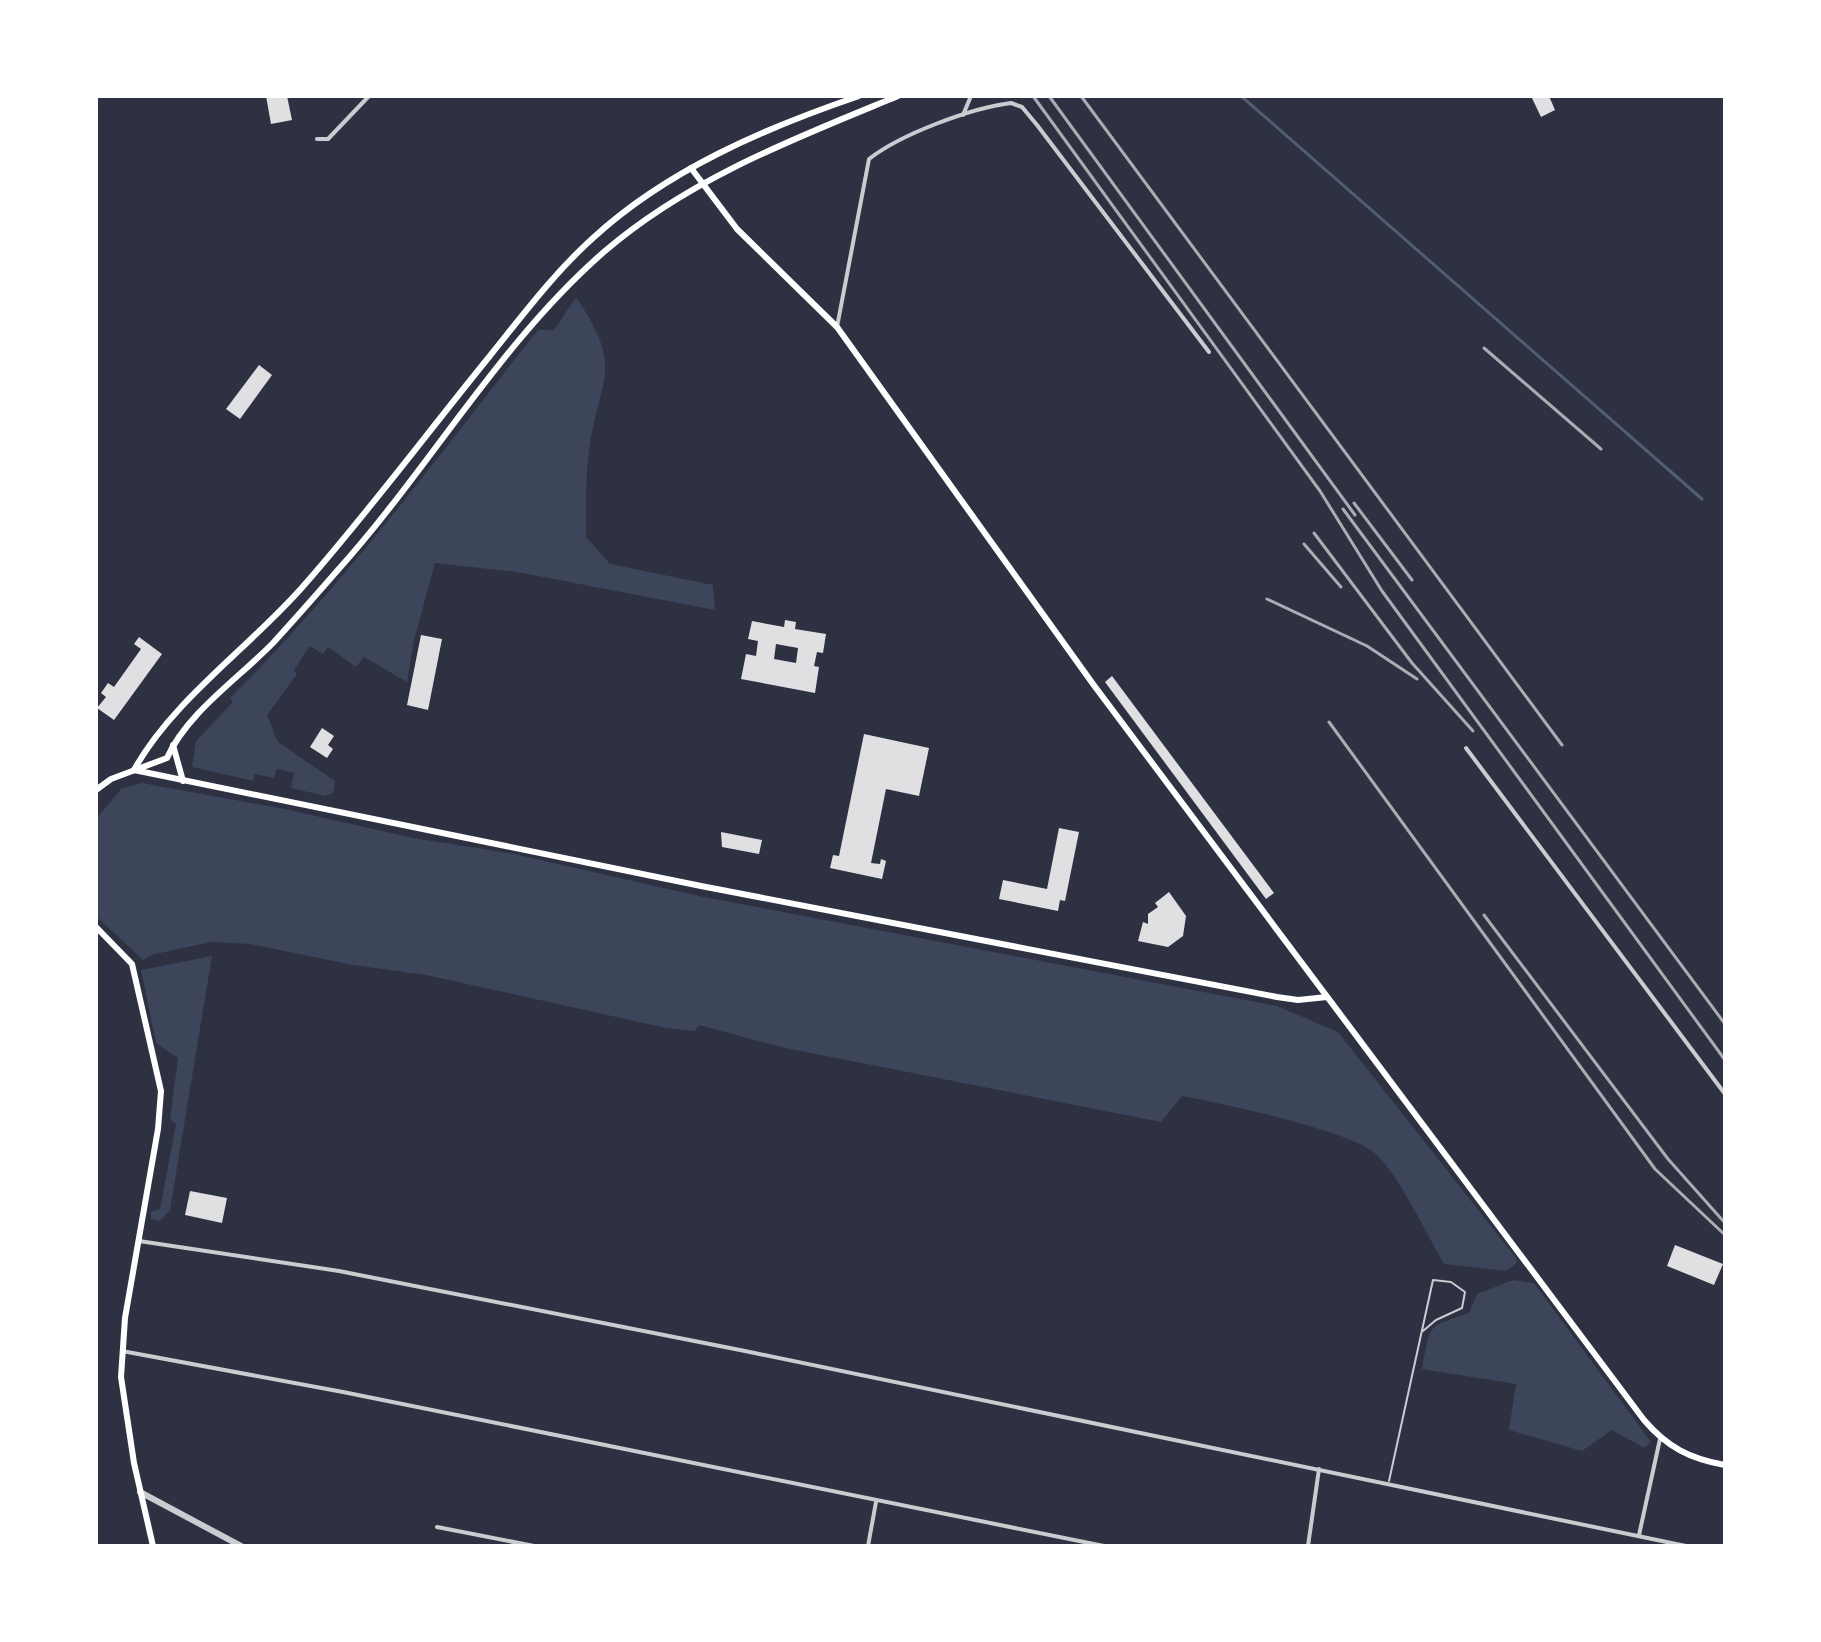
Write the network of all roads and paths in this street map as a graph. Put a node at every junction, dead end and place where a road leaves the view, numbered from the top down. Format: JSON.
{"nodes":[{"id":1,"x":369,"y":96,"type":"edge"},
{"id":2,"x":859,"y":96,"type":"edge"},
{"id":3,"x":898,"y":96,"type":"edge"},
{"id":4,"x":971,"y":96,"type":"edge"},
{"id":5,"x":962,"y":117,"type":"junction"},
{"id":6,"x":317,"y":139,"type":"dead end"},
{"id":7,"x":691,"y":168,"type":"junction"},
{"id":8,"x":701,"y":184,"type":"junction"},
{"id":9,"x":837,"y":327,"type":"junction"},
{"id":10,"x":1209,"y":352,"type":"dead end"},
{"id":11,"x":173,"y":745,"type":"junction"},
{"id":12,"x":1466,"y":748,"type":"dead end"},
{"id":13,"x":134,"y":770,"type":"junction"},
{"id":14,"x":183,"y":781,"type":"junction"},
{"id":15,"x":96,"y":790,"type":"edge"},
{"id":16,"x":96,"y":927,"type":"edge"},
{"id":17,"x":1327,"y":997,"type":"junction"},
{"id":18,"x":1725,"y":1094,"type":"edge"},
{"id":19,"x":139,"y":1241,"type":"junction"},
{"id":20,"x":1423,"y":1331,"type":"junction"},
{"id":21,"x":122,"y":1351,"type":"junction"},
{"id":22,"x":1660,"y":1439,"type":"junction"},
{"id":23,"x":1725,"y":1465,"type":"edge"},
{"id":24,"x":1319,"y":1468,"type":"junction"},
{"id":25,"x":1389,"y":1483,"type":"junction"},
{"id":26,"x":140,"y":1492,"type":"junction"},
{"id":27,"x":876,"y":1502,"type":"junction"},
{"id":28,"x":437,"y":1527,"type":"dead end"},
{"id":29,"x":1639,"y":1535,"type":"junction"},
{"id":30,"x":153,"y":1546,"type":"edge"},
{"id":31,"x":241,"y":1546,"type":"edge"},
{"id":32,"x":534,"y":1546,"type":"edge"},
{"id":33,"x":868,"y":1546,"type":"edge"},
{"id":34,"x":1104,"y":1546,"type":"edge"},
{"id":35,"x":1308,"y":1546,"type":"edge"},
{"id":36,"x":1686,"y":1546,"type":"edge"}],
"edges":[{"from":1,"to":6,"type":"street"},
{"from":2,"to":7,"type":"main road"},
{"from":3,"to":8,"type":"main road"},
{"from":4,"to":5,"type":"street"},
{"from":5,"to":9,"type":"street"},
{"from":5,"to":10,"type":"street"},
{"from":7,"to":8,"type":"main road"},
{"from":7,"to":13,"type":"main road"},
{"from":8,"to":9,"type":"main road"},
{"from":8,"to":11,"type":"main road"},
{"from":9,"to":17,"type":"main road"},
{"from":11,"to":13,"type":"main road"},
{"from":11,"to":14,"type":"main road"},
{"from":12,"to":18,"type":"street"},
{"from":13,"to":14,"type":"main road"},
{"from":13,"to":15,"type":"main road"},
{"from":14,"to":17,"type":"main road"},
{"from":16,"to":19,"type":"main road"},
{"from":17,"to":22,"type":"main road"},
{"from":19,"to":21,"type":"main road"},
{"from":19,"to":24,"type":"street"},
{"from":20,"to":20,"type":"lane"},
{"from":20,"to":25,"type":"lane"},
{"from":21,"to":26,"type":"main road"},
{"from":21,"to":27,"type":"street"},
{"from":22,"to":23,"type":"main road"},
{"from":22,"to":29,"type":"street"},
{"from":24,"to":25,"type":"street"},
{"from":24,"to":35,"type":"street"},
{"from":25,"to":29,"type":"street"},
{"from":26,"to":30,"type":"main road"},
{"from":26,"to":31,"type":"street"},
{"from":27,"to":33,"type":"street"},
{"from":27,"to":34,"type":"street"},
{"from":28,"to":32,"type":"street"},
{"from":29,"to":36,"type":"street"}]}
